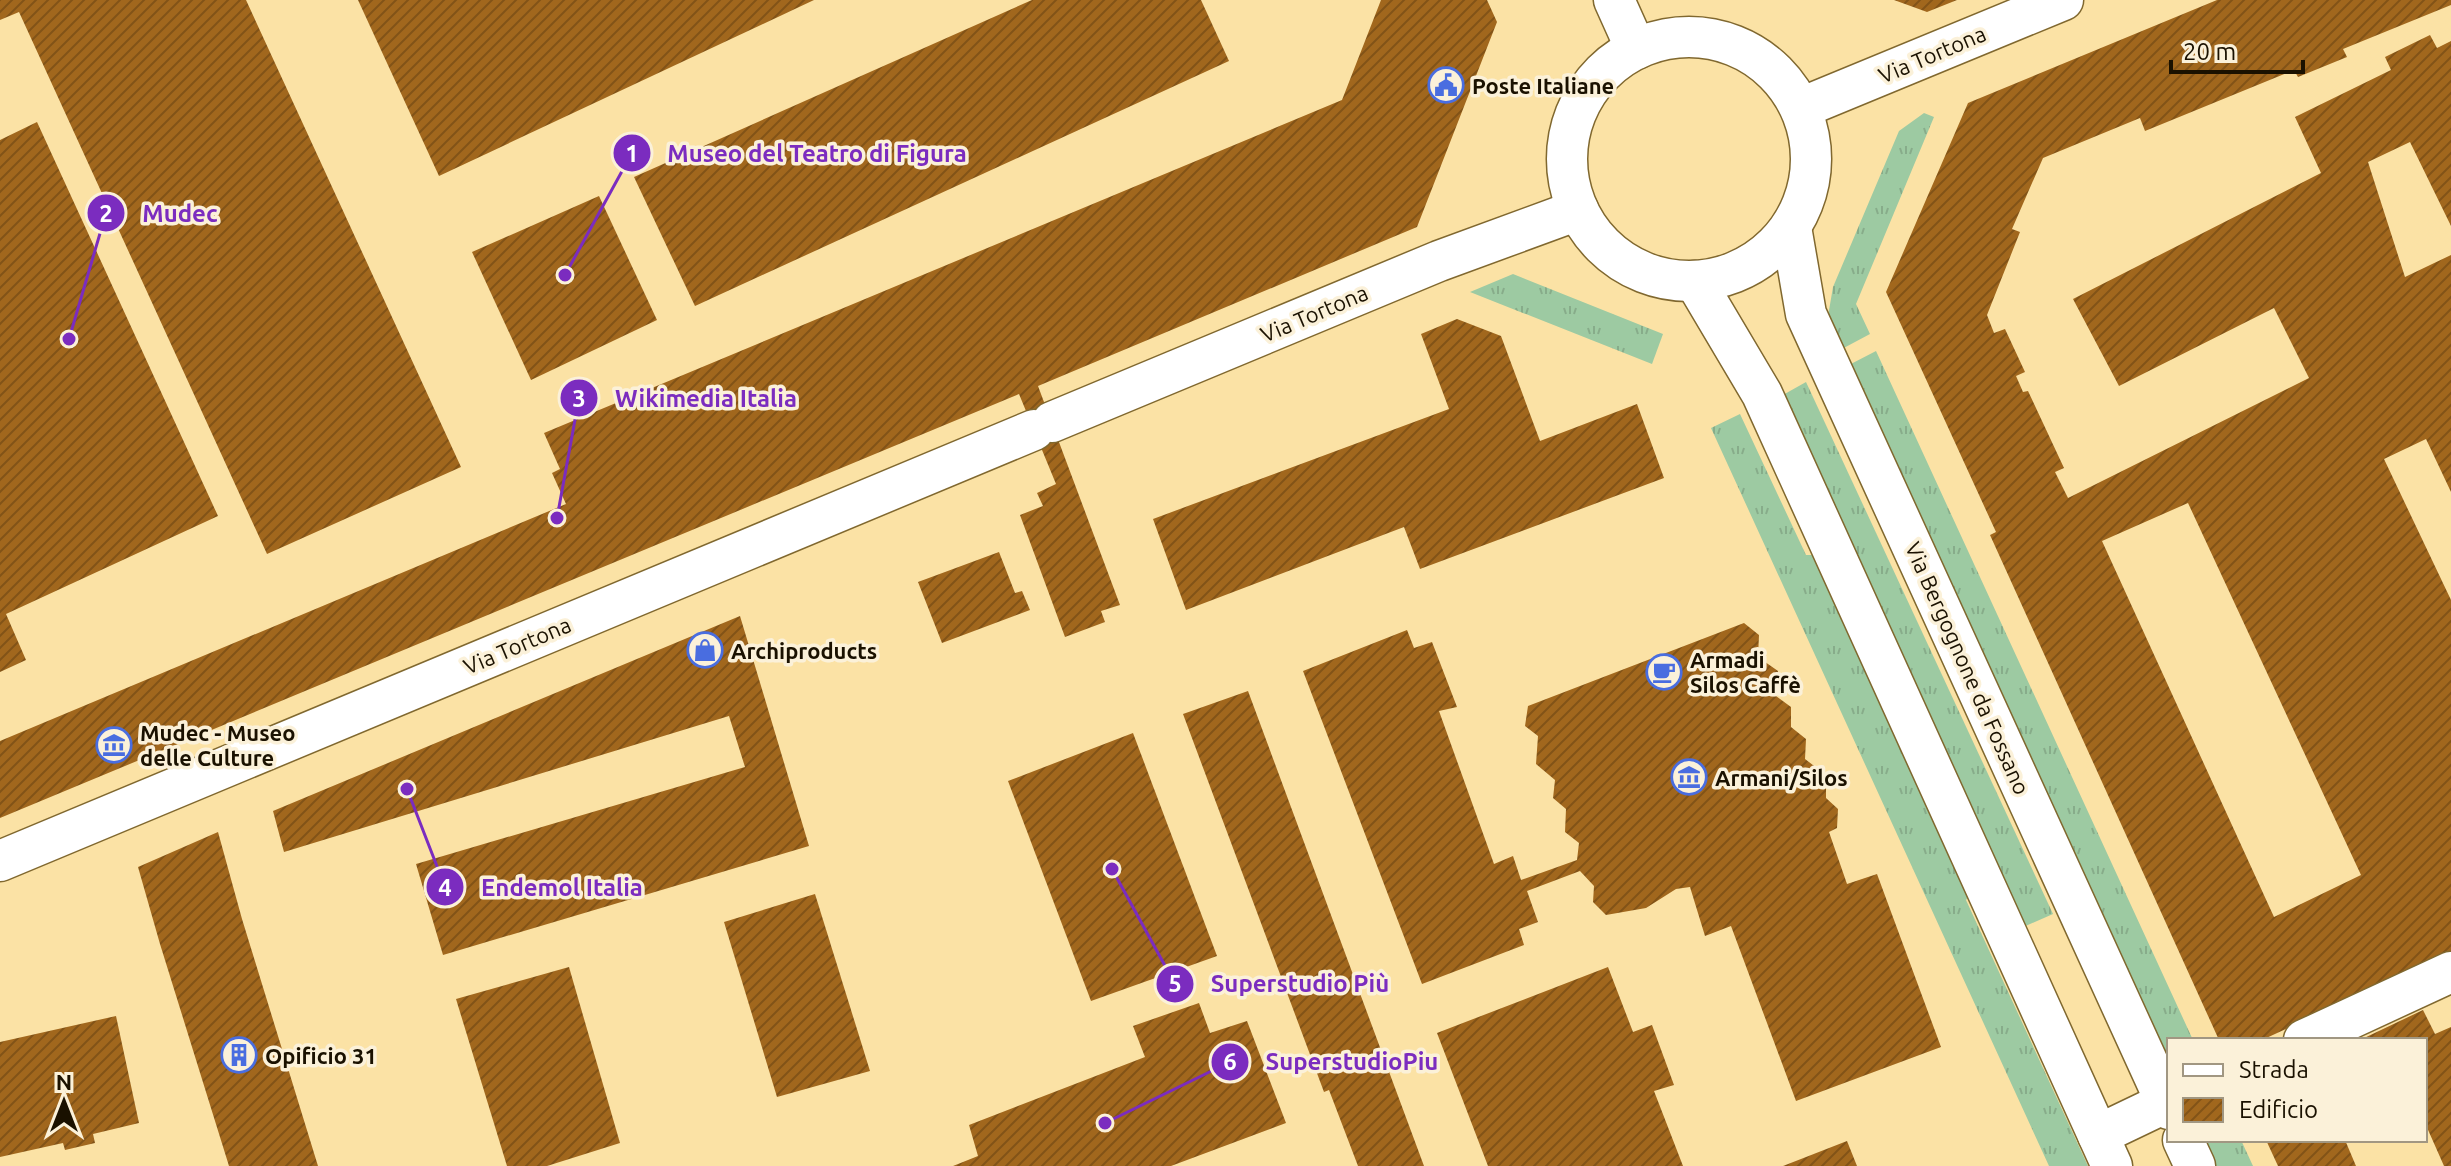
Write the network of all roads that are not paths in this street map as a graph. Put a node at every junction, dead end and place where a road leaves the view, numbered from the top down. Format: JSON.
{"nodes":[{"id":1,"x":1614,"y":0,"type":"edge"},
{"id":2,"x":2063,"y":0,"type":"edge"},
{"id":3,"x":1636,"y":49,"type":"junction"},
{"id":4,"x":1801,"y":108,"type":"junction"},
{"id":5,"x":1578,"y":210,"type":"junction"},
{"id":6,"x":1791,"y":227,"type":"junction"},
{"id":7,"x":1695,"y":281,"type":"junction"},
{"id":8,"x":0,"y":861,"type":"edge"},
{"id":9,"x":2451,"y":972,"type":"edge"},
{"id":10,"x":2308,"y":1038,"type":"edge"},
{"id":11,"x":2167,"y":1102,"type":"edge"},
{"id":12,"x":2167,"y":1105,"type":"edge"},
{"id":13,"x":2184,"y":1142,"type":"edge"},
{"id":14,"x":2105,"y":1151,"type":"edge"},
{"id":15,"x":2195,"y":1166,"type":"edge"}],
"edges":[{"from":1,"to":3,"type":"street"},
{"from":2,"to":4,"type":"street","name":"Via Tortona"},
{"from":3,"to":4,"type":"street"},
{"from":3,"to":5,"type":"street"},
{"from":4,"to":6,"type":"street"},
{"from":5,"to":7,"type":"street"},
{"from":5,"to":8,"type":"street","name":"Via Tortona"},
{"from":6,"to":7,"type":"street"},
{"from":6,"to":11,"type":"street","name":"Via Bergognone da Fossano"},
{"from":7,"to":14,"type":"street","name":"Via Bergognone da Fossano"},
{"from":9,"to":10,"type":"street"},
{"from":12,"to":14,"type":"street","name":"Via Bergognone da Fossano"},
{"from":13,"to":15,"type":"street"}]}
